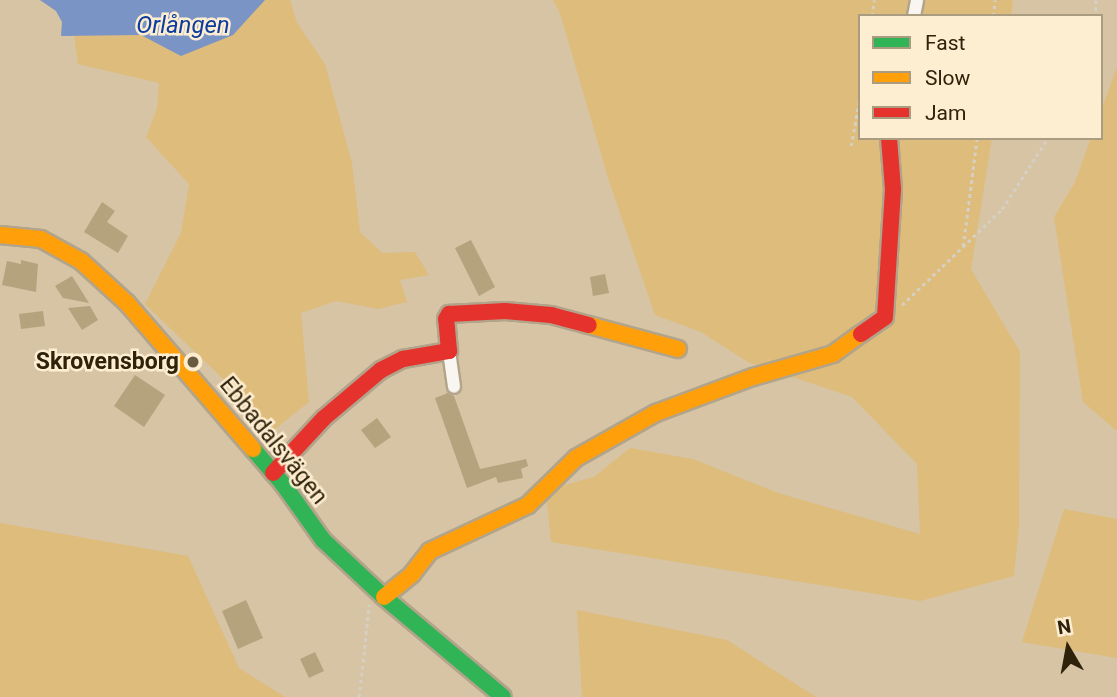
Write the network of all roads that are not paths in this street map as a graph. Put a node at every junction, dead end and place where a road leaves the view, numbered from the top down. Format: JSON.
{"nodes":[{"id":1,"x":889,"y":140,"type":"edge"},
{"id":2,"x":0,"y":234,"type":"edge"},
{"id":3,"x":678,"y":349,"type":"dead end"},
{"id":4,"x":449,"y":351,"type":"junction"},
{"id":5,"x":454,"y":387,"type":"dead end"},
{"id":6,"x":273,"y":473,"type":"junction"},
{"id":7,"x":384,"y":597,"type":"junction"},
{"id":8,"x":503,"y":697,"type":"edge"}],
"edges":[{"from":1,"to":7,"type":"street"},
{"from":2,"to":6,"type":"street","name":"Ebbadalsvägen"},
{"from":3,"to":4,"type":"street"},
{"from":4,"to":5,"type":"street"},
{"from":4,"to":6,"type":"street"},
{"from":6,"to":7,"type":"street","name":"Ebbadalsvägen"},
{"from":7,"to":8,"type":"street","name":"Ebbadalsvägen"}]}
